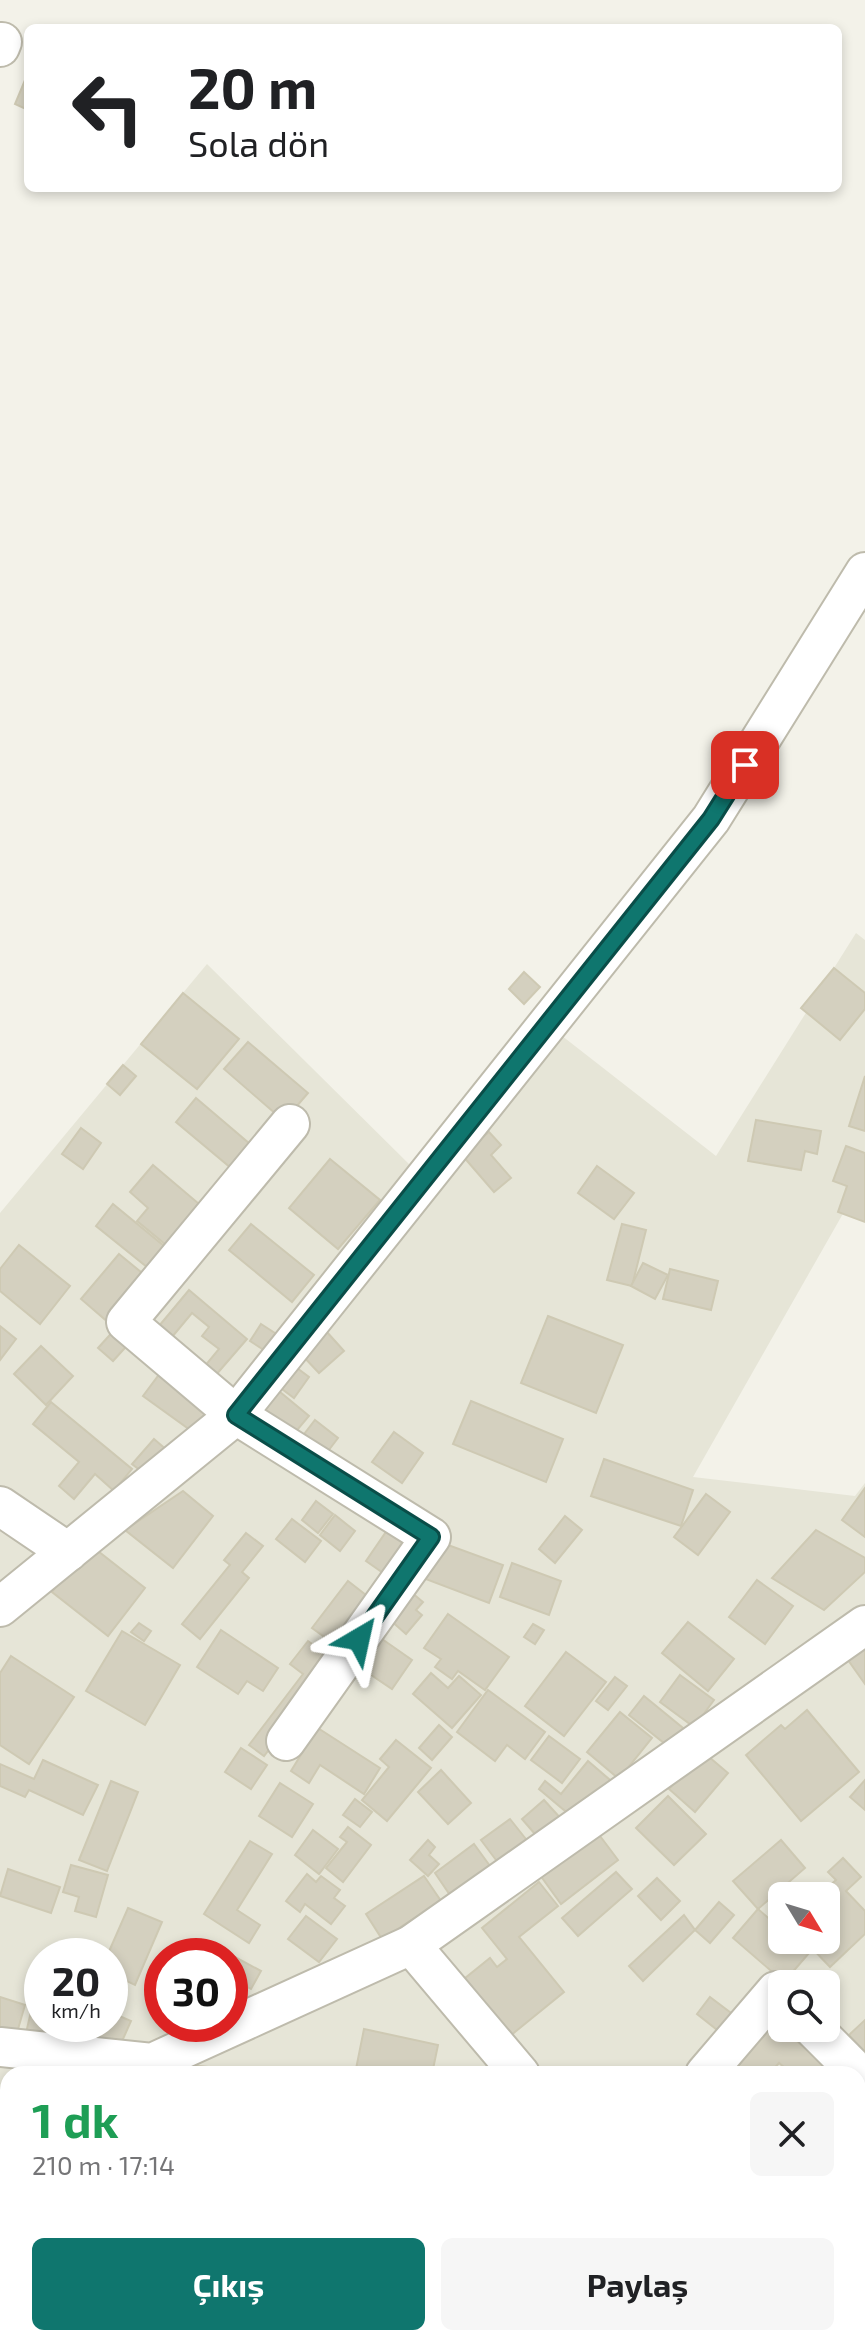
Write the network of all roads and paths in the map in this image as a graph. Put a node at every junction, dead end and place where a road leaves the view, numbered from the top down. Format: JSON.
{"nodes":[{"id":1,"x":865,"y":572,"type":"edge"},
{"id":2,"x":290,"y":1124,"type":"dead end"},
{"id":3,"x":236,"y":1415,"type":"junction"},
{"id":4,"x":0,"y":1506,"type":"edge"},
{"id":5,"x":68,"y":1552,"type":"junction"},
{"id":6,"x":0,"y":1607,"type":"edge"},
{"id":7,"x":865,"y":1625,"type":"edge"},
{"id":8,"x":286,"y":1741,"type":"dead end"},
{"id":9,"x":411,"y":1945,"type":"junction"},
{"id":10,"x":768,"y":2000,"type":"edge"},
{"id":11,"x":827,"y":2042,"type":"edge"},
{"id":12,"x":0,"y":2047,"type":"edge"},
{"id":13,"x":513,"y":2066,"type":"edge"},
{"id":14,"x":712,"y":2066,"type":"edge"},
{"id":15,"x":851,"y":2066,"type":"edge"}],
"edges":[{"from":1,"to":3,"type":"street"},
{"from":2,"to":3,"type":"street"},
{"from":3,"to":5,"type":"street"},
{"from":3,"to":8,"type":"street"},
{"from":4,"to":5,"type":"street"},
{"from":5,"to":6,"type":"street"},
{"from":7,"to":9,"type":"street"},
{"from":9,"to":12,"type":"street"},
{"from":9,"to":13,"type":"street"},
{"from":10,"to":14,"type":"street"},
{"from":11,"to":15,"type":"street"}]}
